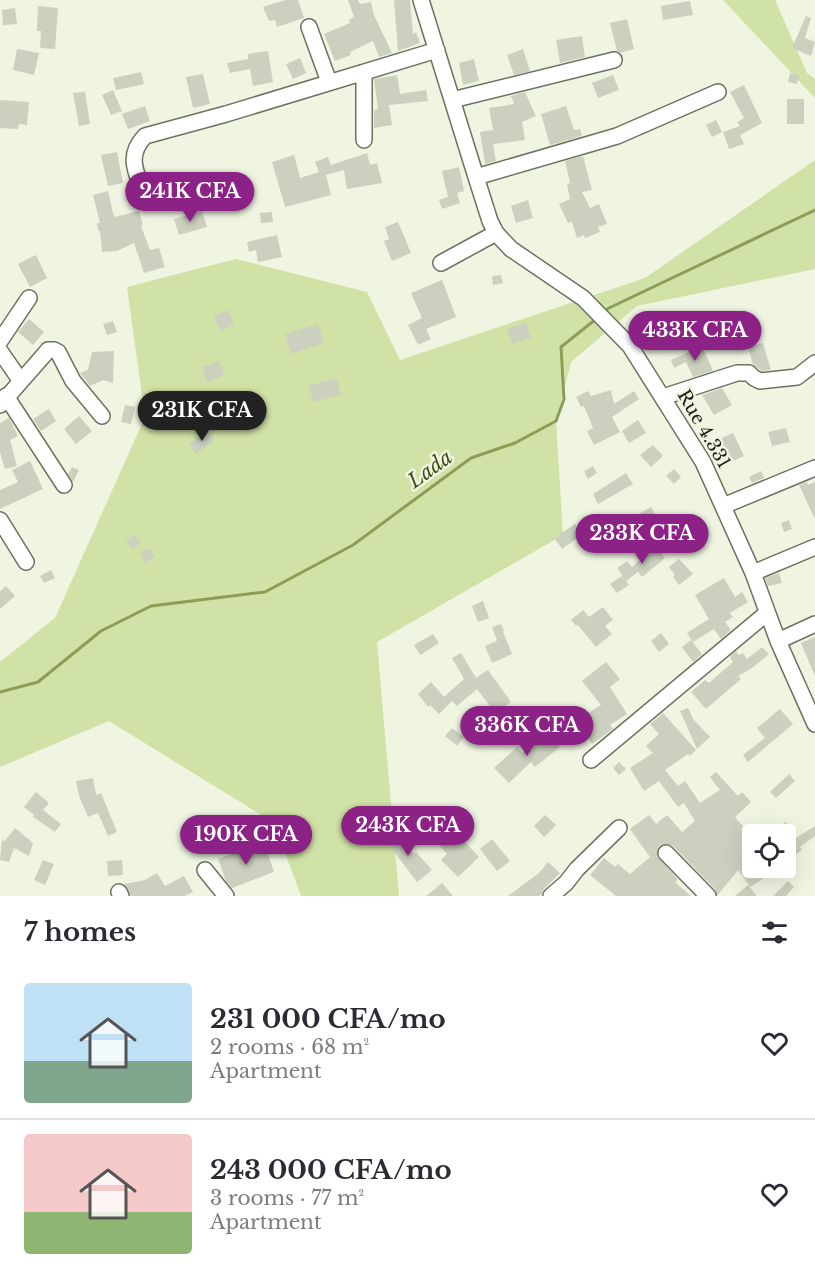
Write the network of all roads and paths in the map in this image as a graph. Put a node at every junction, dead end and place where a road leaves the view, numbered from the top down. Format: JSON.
{"nodes":[{"id":1,"x":421,"y":0,"type":"edge"},
{"id":2,"x":309,"y":27,"type":"dead end"},
{"id":3,"x":437,"y":50,"type":"junction"},
{"id":4,"x":614,"y":60,"type":"dead end"},
{"id":5,"x":364,"y":72,"type":"junction"},
{"id":6,"x":329,"y":82,"type":"junction"},
{"id":7,"x":718,"y":92,"type":"dead end"},
{"id":8,"x":452,"y":100,"type":"junction"},
{"id":9,"x":364,"y":140,"type":"dead end"},
{"id":10,"x":476,"y":177,"type":"junction"},
{"id":11,"x":144,"y":194,"type":"dead end"},
{"id":12,"x":496,"y":233,"type":"junction"},
{"id":13,"x":441,"y":262,"type":"dead end"},
{"id":14,"x":29,"y":298,"type":"dead end"},
{"id":15,"x":0,"y":341,"type":"edge"},
{"id":16,"x":0,"y":351,"type":"edge"},
{"id":17,"x":815,"y":363,"type":"edge"},
{"id":18,"x":21,"y":380,"type":"junction"},
{"id":19,"x":663,"y":397,"type":"junction"},
{"id":20,"x":3,"y":400,"type":"edge"},
{"id":21,"x":102,"y":416,"type":"dead end"},
{"id":22,"x":815,"y":468,"type":"edge"},
{"id":23,"x":64,"y":485,"type":"dead end"},
{"id":24,"x":723,"y":506,"type":"junction"},
{"id":25,"x":0,"y":520,"type":"edge"},
{"id":26,"x":815,"y":547,"type":"edge"},
{"id":27,"x":26,"y":562,"type":"dead end"},
{"id":28,"x":753,"y":573,"type":"junction"},
{"id":29,"x":767,"y":613,"type":"junction"},
{"id":30,"x":815,"y":624,"type":"edge"},
{"id":31,"x":778,"y":641,"type":"junction"},
{"id":32,"x":811,"y":701,"type":"edge"},
{"id":33,"x":815,"y":724,"type":"edge"},
{"id":34,"x":591,"y":760,"type":"dead end"},
{"id":35,"x":619,"y":828,"type":"dead end"},
{"id":36,"x":666,"y":853,"type":"dead end"},
{"id":37,"x":205,"y":870,"type":"dead end"},
{"id":38,"x":226,"y":896,"type":"edge"},
{"id":39,"x":551,"y":896,"type":"edge"},
{"id":40,"x":708,"y":896,"type":"edge"}],
"edges":[{"from":1,"to":3,"type":"street","name":"Rue 4.331"},
{"from":2,"to":6,"type":"street"},
{"from":3,"to":5,"type":"street"},
{"from":3,"to":8,"type":"street","name":"Rue 4.331"},
{"from":4,"to":8,"type":"street"},
{"from":5,"to":6,"type":"street"},
{"from":5,"to":9,"type":"street"},
{"from":6,"to":11,"type":"street"},
{"from":7,"to":10,"type":"street"},
{"from":8,"to":10,"type":"street","name":"Rue 4.331"},
{"from":10,"to":12,"type":"street","name":"Rue 4.331"},
{"from":12,"to":13,"type":"street"},
{"from":12,"to":19,"type":"street","name":"Rue 4.331"},
{"from":14,"to":15,"type":"street"},
{"from":16,"to":18,"type":"street"},
{"from":17,"to":19,"type":"street"},
{"from":18,"to":20,"type":"street"},
{"from":18,"to":21,"type":"street"},
{"from":19,"to":24,"type":"street","name":"Rue 4.331"},
{"from":20,"to":23,"type":"street"},
{"from":22,"to":24,"type":"street"},
{"from":24,"to":28,"type":"street","name":"Rue 4.331"},
{"from":25,"to":27,"type":"street"},
{"from":26,"to":28,"type":"street"},
{"from":28,"to":29,"type":"street","name":"Rue 4.331"},
{"from":29,"to":31,"type":"street","name":"Rue 4.331"},
{"from":29,"to":34,"type":"street"},
{"from":30,"to":31,"type":"street"},
{"from":31,"to":32,"type":"street","name":"Rue 4.331"},
{"from":32,"to":33,"type":"street","name":"Rue 4.331"},
{"from":35,"to":39,"type":"street"},
{"from":36,"to":40,"type":"street"},
{"from":37,"to":38,"type":"street"}]}
